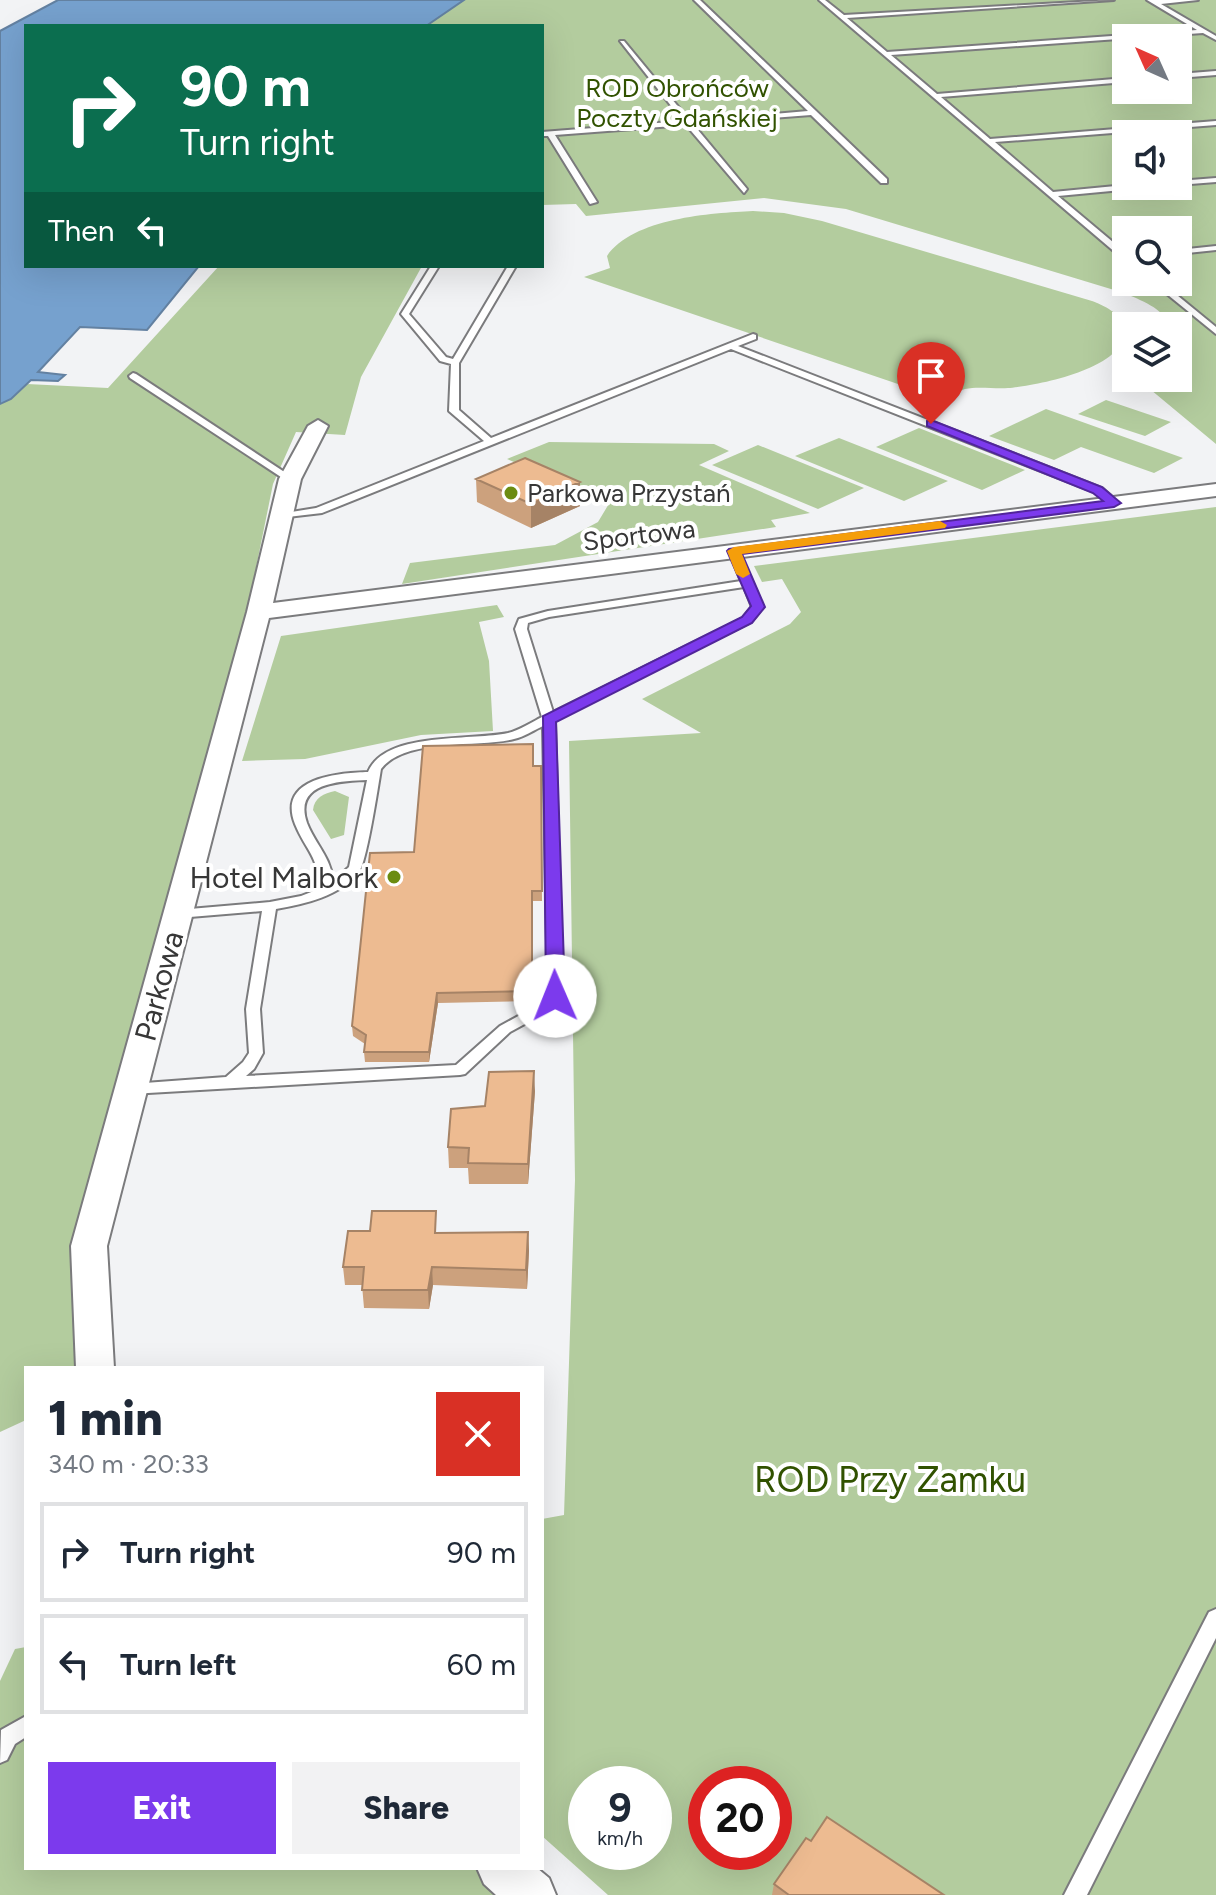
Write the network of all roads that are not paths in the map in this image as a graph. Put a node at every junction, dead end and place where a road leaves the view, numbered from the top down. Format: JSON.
{"nodes":[{"id":1,"x":697,"y":0,"type":"edge"},
{"id":2,"x":822,"y":0,"type":"edge"},
{"id":3,"x":1111,"y":0,"type":"edge"},
{"id":4,"x":1195,"y":0,"type":"edge"},
{"id":5,"x":1153,"y":2,"type":"edge"},
{"id":6,"x":844,"y":17,"type":"junction"},
{"id":7,"x":1204,"y":31,"type":"junction"},
{"id":8,"x":1216,"y":38,"type":"edge"},
{"id":9,"x":622,"y":42,"type":"dead end"},
{"id":10,"x":886,"y":54,"type":"junction"},
{"id":11,"x":1216,"y":73,"type":"edge"},
{"id":12,"x":1192,"y":75,"type":"edge"},
{"id":13,"x":1112,"y":81,"type":"edge"},
{"id":14,"x":935,"y":96,"type":"junction"},
{"id":15,"x":813,"y":113,"type":"junction"},
{"id":16,"x":685,"y":123,"type":"junction"},
{"id":17,"x":1216,"y":123,"type":"edge"},
{"id":18,"x":546,"y":134,"type":"edge"},
{"id":19,"x":987,"y":141,"type":"junction"},
{"id":20,"x":1216,"y":180,"type":"edge"},
{"id":21,"x":884,"y":181,"type":"dead end"},
{"id":22,"x":1192,"y":182,"type":"edge"},
{"id":23,"x":1112,"y":189,"type":"edge"},
{"id":24,"x":744,"y":191,"type":"dead end"},
{"id":25,"x":1050,"y":194,"type":"junction"},
{"id":26,"x":593,"y":202,"type":"dead end"},
{"id":27,"x":1112,"y":245,"type":"edge"},
{"id":28,"x":1216,"y":248,"type":"edge"},
{"id":29,"x":1192,"y":251,"type":"edge"},
{"id":30,"x":434,"y":268,"type":"edge"},
{"id":31,"x":511,"y":268,"type":"edge"},
{"id":32,"x":1173,"y":296,"type":"edge"},
{"id":33,"x":1214,"y":329,"type":"edge"},
{"id":34,"x":753,"y":337,"type":"dead end"},
{"id":35,"x":731,"y":346,"type":"junction"},
{"id":36,"x":455,"y":363,"type":"junction"},
{"id":37,"x":133,"y":376,"type":"dead end"},
{"id":38,"x":318,"y":426,"type":"dead end"},
{"id":39,"x":490,"y":442,"type":"junction"},
{"id":40,"x":290,"y":479,"type":"junction"},
{"id":41,"x":1216,"y":490,"type":"edge"},
{"id":42,"x":1114,"y":503,"type":"junction"},
{"id":43,"x":283,"y":516,"type":"junction"},
{"id":44,"x":734,"y":551,"type":"junction"},
{"id":45,"x":747,"y":583,"type":"junction"},
{"id":46,"x":259,"y":612,"type":"junction"},
{"id":47,"x":549,"y":719,"type":"junction"},
{"id":48,"x":373,"y":776,"type":"junction"},
{"id":49,"x":326,"y":891,"type":"junction"},
{"id":50,"x":270,"y":906,"type":"junction"},
{"id":51,"x":178,"y":914,"type":"junction"},
{"id":52,"x":230,"y":1082,"type":"junction"},
{"id":53,"x":131,"y":1089,"type":"junction"},
{"id":54,"x":95,"y":1366,"type":"edge"},
{"id":55,"x":1216,"y":1618,"type":"edge"},
{"id":56,"x":24,"y":1727,"type":"edge"},
{"id":57,"x":0,"y":1753,"type":"edge"},
{"id":58,"x":503,"y":1870,"type":"edge"},
{"id":59,"x":532,"y":1895,"type":"edge"},
{"id":60,"x":1075,"y":1895,"type":"edge"}],
"edges":[{"from":1,"to":15,"type":"lane"},
{"from":2,"to":6,"type":"lane"},
{"from":3,"to":6,"type":"lane"},
{"from":4,"to":5,"type":"lane"},
{"from":5,"to":7,"type":"lane"},
{"from":6,"to":10,"type":"lane"},
{"from":7,"to":8,"type":"lane"},
{"from":7,"to":10,"type":"lane"},
{"from":9,"to":16,"type":"lane"},
{"from":10,"to":14,"type":"lane"},
{"from":11,"to":12,"type":"lane"},
{"from":13,"to":14,"type":"lane"},
{"from":14,"to":19,"type":"lane"},
{"from":15,"to":16,"type":"lane"},
{"from":15,"to":21,"type":"lane"},
{"from":16,"to":18,"type":"lane"},
{"from":16,"to":24,"type":"lane"},
{"from":17,"to":19,"type":"lane"},
{"from":18,"to":26,"type":"lane"},
{"from":19,"to":25,"type":"lane"},
{"from":20,"to":22,"type":"lane"},
{"from":23,"to":25,"type":"lane"},
{"from":25,"to":27,"type":"lane"},
{"from":28,"to":29,"type":"lane"},
{"from":30,"to":36,"type":"lane"},
{"from":31,"to":36,"type":"lane"},
{"from":32,"to":33,"type":"lane"},
{"from":34,"to":35,"type":"lane"},
{"from":35,"to":39,"type":"lane"},
{"from":35,"to":42,"type":"lane"},
{"from":36,"to":39,"type":"lane"},
{"from":37,"to":40,"type":"lane"},
{"from":38,"to":40,"type":"street","name":"Parkowa"},
{"from":39,"to":43,"type":"lane"},
{"from":40,"to":43,"type":"street","name":"Parkowa"},
{"from":41,"to":42,"type":"street","name":"Sportowa"},
{"from":42,"to":44,"type":"street","name":"Sportowa"},
{"from":43,"to":46,"type":"street","name":"Parkowa"},
{"from":44,"to":45,"type":"lane"},
{"from":44,"to":46,"type":"street","name":"Sportowa"},
{"from":45,"to":47,"type":"lane"},
{"from":45,"to":47,"type":"lane"},
{"from":46,"to":51,"type":"street","name":"Parkowa"},
{"from":47,"to":48,"type":"lane"},
{"from":47,"to":52,"type":"lane"},
{"from":48,"to":49,"type":"lane"},
{"from":48,"to":49,"type":"lane"},
{"from":49,"to":50,"type":"lane"},
{"from":50,"to":51,"type":"lane"},
{"from":50,"to":52,"type":"lane"},
{"from":51,"to":53,"type":"street","name":"Parkowa"},
{"from":52,"to":53,"type":"lane"},
{"from":53,"to":54,"type":"street","name":"Parkowa"},
{"from":55,"to":60,"type":"lane"},
{"from":56,"to":57,"type":"lane"},
{"from":58,"to":59,"type":"street"}]}
